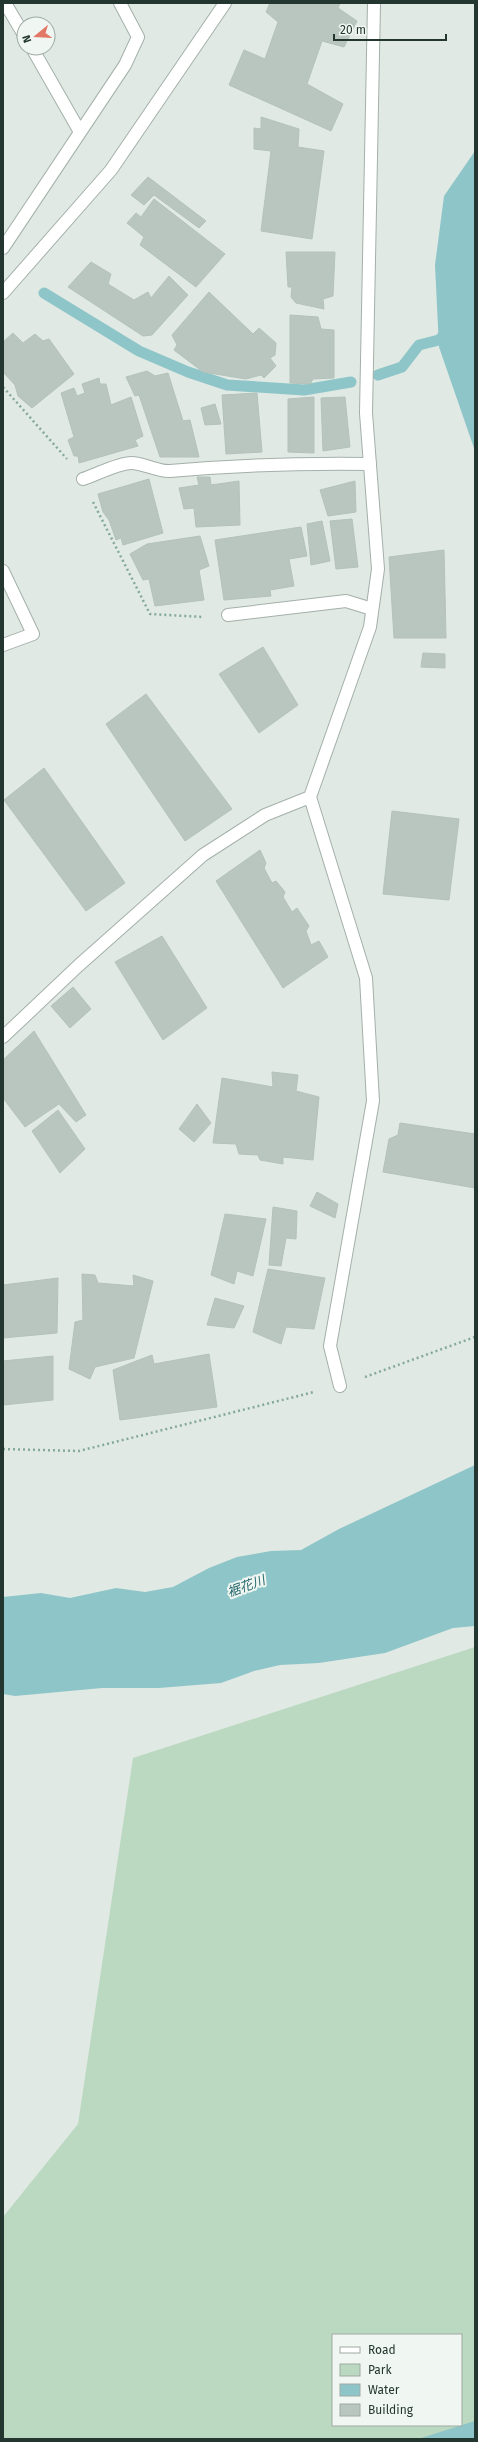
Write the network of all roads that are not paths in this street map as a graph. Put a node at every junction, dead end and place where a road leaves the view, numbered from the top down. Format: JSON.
{"nodes":[{"id":1,"x":6,"y":3,"type":"edge"},
{"id":2,"x":120,"y":3,"type":"edge"},
{"id":3,"x":225,"y":3,"type":"edge"},
{"id":4,"x":374,"y":3,"type":"edge"},
{"id":5,"x":16,"y":21,"type":"edge"},
{"id":6,"x":37,"y":56,"type":"edge"},
{"id":7,"x":80,"y":132,"type":"junction"},
{"id":8,"x":3,"y":248,"type":"edge"},
{"id":9,"x":3,"y":293,"type":"edge"},
{"id":10,"x":370,"y":464,"type":"junction"},
{"id":11,"x":83,"y":480,"type":"road end"},
{"id":12,"x":3,"y":571,"type":"edge"},
{"id":13,"x":372,"y":610,"type":"junction"},
{"id":14,"x":228,"y":615,"type":"road end"},
{"id":15,"x":3,"y":645,"type":"edge"},
{"id":16,"x":310,"y":797,"type":"junction"},
{"id":17,"x":3,"y":1037,"type":"edge"},
{"id":18,"x":340,"y":1386,"type":"road end"}],
"edges":[{"from":1,"to":5,"type":"street"},
{"from":2,"to":7,"type":"street"},
{"from":3,"to":9,"type":"street"},
{"from":4,"to":10,"type":"street"},
{"from":6,"to":7,"type":"street"},
{"from":7,"to":8,"type":"street"},
{"from":10,"to":11,"type":"street"},
{"from":10,"to":13,"type":"street"},
{"from":12,"to":15,"type":"street"},
{"from":13,"to":14,"type":"street"},
{"from":13,"to":16,"type":"street"},
{"from":16,"to":17,"type":"street"},
{"from":16,"to":18,"type":"street"}]}
